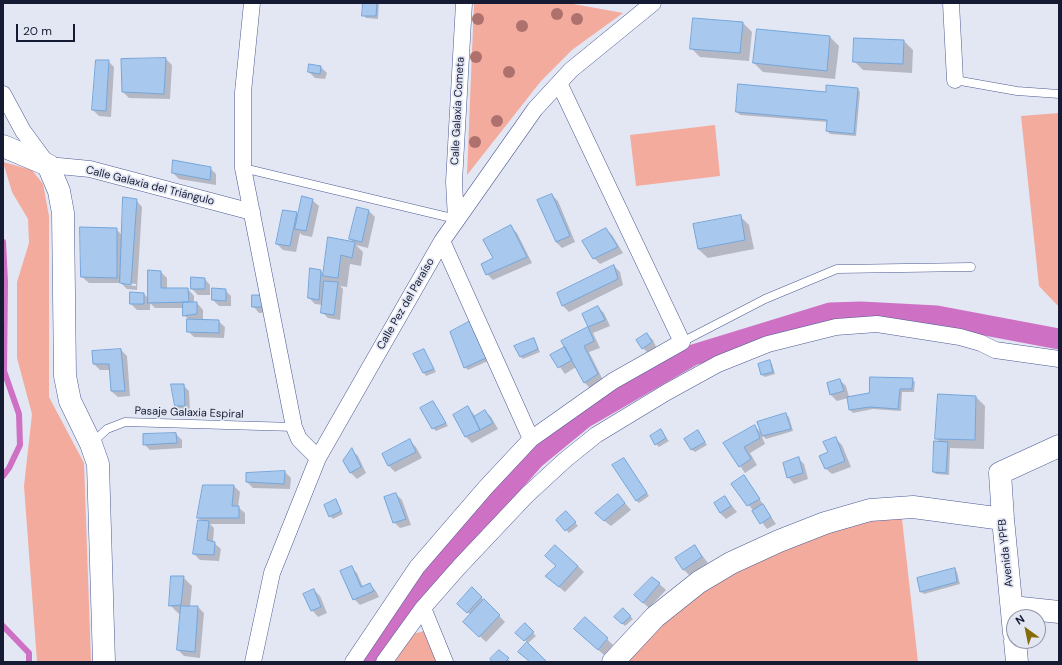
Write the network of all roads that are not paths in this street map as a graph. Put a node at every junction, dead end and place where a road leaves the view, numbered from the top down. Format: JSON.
{"nodes":[{"id":1,"x":252,"y":3,"type":"edge"},
{"id":2,"x":464,"y":3,"type":"edge"},
{"id":3,"x":653,"y":3,"type":"edge"},
{"id":4,"x":951,"y":3,"type":"edge"},
{"id":5,"x":955,"y":80,"type":"joint"},
{"id":6,"x":559,"y":83,"type":"junction"},
{"id":7,"x":3,"y":94,"type":"edge"},
{"id":8,"x":1059,"y":94,"type":"edge"},
{"id":9,"x":3,"y":146,"type":"edge"},
{"id":10,"x":48,"y":165,"type":"junction"},
{"id":11,"x":243,"y":168,"type":"junction"},
{"id":12,"x":252,"y":212,"type":"junction"},
{"id":13,"x":456,"y":219,"type":"junction"},
{"id":14,"x":442,"y":241,"type":"junction"},
{"id":15,"x":971,"y":267,"type":"dead end"},
{"id":16,"x":682,"y":342,"type":"junction"},
{"id":17,"x":1059,"y":359,"type":"edge"},
{"id":18,"x":294,"y":427,"type":"junction"},
{"id":19,"x":531,"y":439,"type":"junction"},
{"id":20,"x":91,"y":444,"type":"junction"},
{"id":21,"x":1059,"y":446,"type":"edge"},
{"id":22,"x":318,"y":458,"type":"junction"},
{"id":23,"x":1003,"y":519,"type":"junction"},
{"id":24,"x":1012,"y":607,"type":"joint"},
{"id":25,"x":423,"y":608,"type":"junction"},
{"id":26,"x":1059,"y":612,"type":"edge"},
{"id":27,"x":1015,"y":649,"type":"edge"},
{"id":28,"x":104,"y":662,"type":"edge"},
{"id":29,"x":253,"y":662,"type":"edge"},
{"id":30,"x":353,"y":662,"type":"edge"},
{"id":31,"x":384,"y":662,"type":"edge"},
{"id":32,"x":445,"y":662,"type":"edge"},
{"id":33,"x":613,"y":662,"type":"edge"},
{"id":34,"x":1016,"y":662,"type":"edge"}],
"edges":[{"from":1,"to":11,"type":"street"},
{"from":2,"to":13,"type":"street","name":"Calle Galaxia Cometa"},
{"from":3,"to":6,"type":"street","name":"Calle Pez del Paraíso"},
{"from":4,"to":5,"type":"street"},
{"from":5,"to":8,"type":"lane"},
{"from":6,"to":13,"type":"street","name":"Calle Pez del Paraíso"},
{"from":6,"to":16,"type":"street"},
{"from":7,"to":10,"type":"street"},
{"from":9,"to":10,"type":"street","name":"Calle Galaxia del Triángulo"},
{"from":10,"to":12,"type":"street","name":"Calle Galaxia del Triángulo"},
{"from":10,"to":20,"type":"street"},
{"from":11,"to":12,"type":"street"},
{"from":11,"to":13,"type":"lane"},
{"from":12,"to":18,"type":"street"},
{"from":13,"to":14,"type":"street","name":"Calle Pez del Paraíso"},
{"from":14,"to":19,"type":"street"},
{"from":14,"to":22,"type":"street","name":"Calle Pez del Paraíso"},
{"from":15,"to":16,"type":"lane"},
{"from":16,"to":19,"type":"street"},
{"from":17,"to":25,"type":"street"},
{"from":18,"to":20,"type":"lane","name":"Pasaje Galaxia Espiral"},
{"from":18,"to":22,"type":"street"},
{"from":19,"to":30,"type":"street"},
{"from":20,"to":28,"type":"street"},
{"from":21,"to":23,"type":"street","name":"Avenida YPFB"},
{"from":22,"to":29,"type":"street","name":"Calle Pez del Paraíso"},
{"from":23,"to":24,"type":"street","name":"Avenida YPFB"},
{"from":23,"to":33,"type":"street"},
{"from":24,"to":26,"type":"street"},
{"from":25,"to":31,"type":"street"},
{"from":25,"to":32,"type":"street"},
{"from":27,"to":34,"type":"street"}]}
